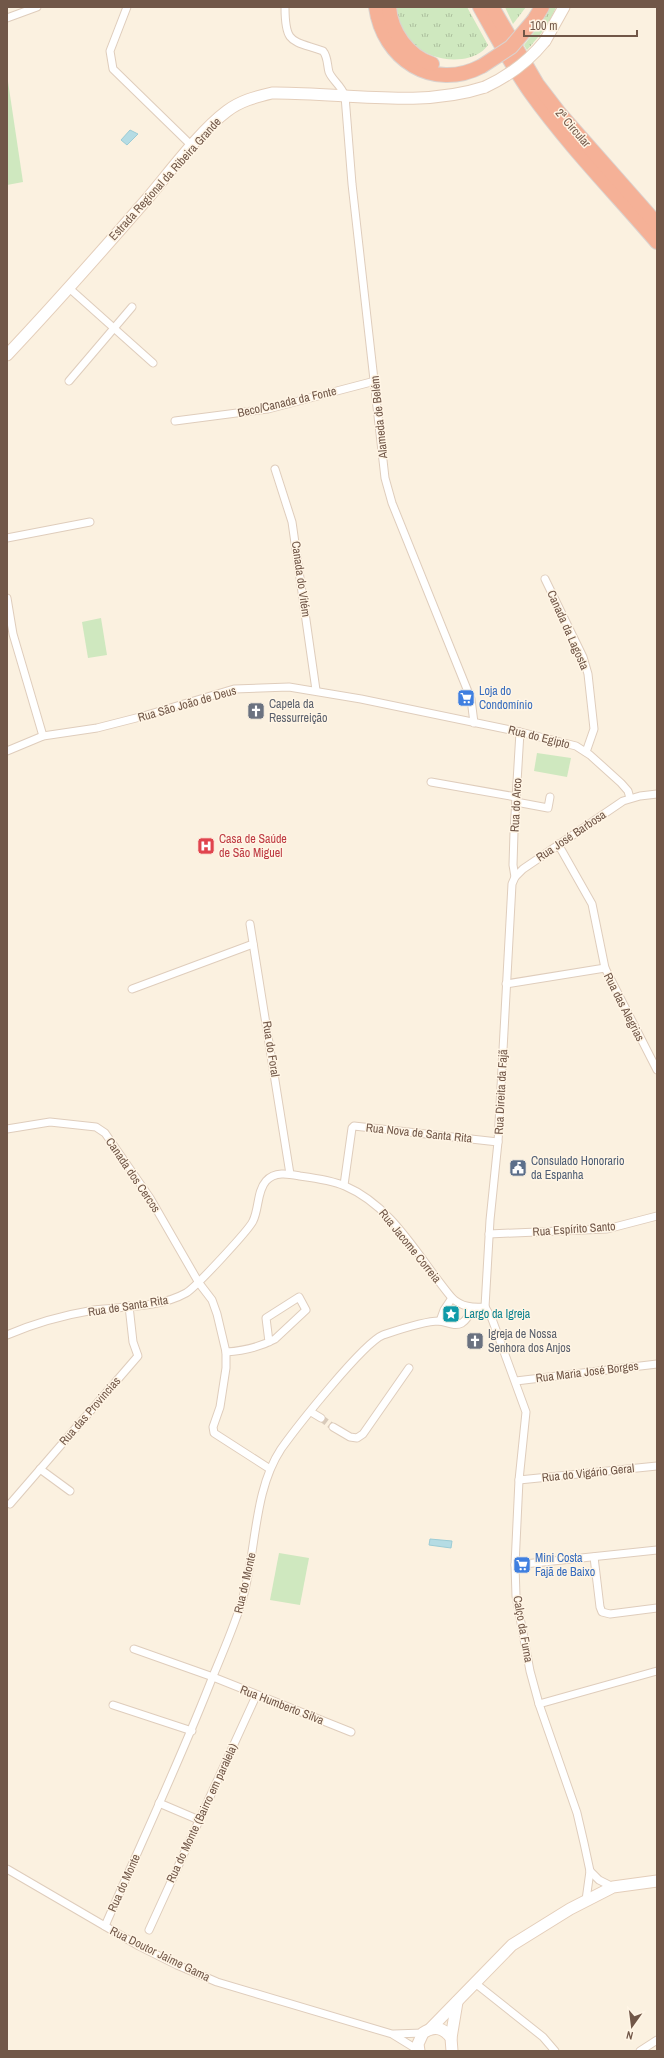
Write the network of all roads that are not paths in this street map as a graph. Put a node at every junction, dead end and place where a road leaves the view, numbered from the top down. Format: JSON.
{"nodes":[{"id":1,"x":37,"y":7,"type":"edge"},
{"id":2,"x":127,"y":7,"type":"edge"},
{"id":3,"x":285,"y":7,"type":"edge"},
{"id":4,"x":376,"y":7,"type":"edge"},
{"id":5,"x":388,"y":7,"type":"edge"},
{"id":6,"x":480,"y":7,"type":"edge"},
{"id":7,"x":492,"y":7,"type":"edge"},
{"id":8,"x":542,"y":7,"type":"edge"},
{"id":9,"x":564,"y":7,"type":"edge"},
{"id":10,"x":533,"y":14,"type":"edge"},
{"id":11,"x":7,"y":18,"type":"edge"},
{"id":12,"x":480,"y":63,"type":"junction"},
{"id":13,"x":345,"y":96,"type":"junction"},
{"id":14,"x":192,"y":146,"type":"junction"},
{"id":15,"x":657,"y":224,"type":"edge"},
{"id":16,"x":657,"y":242,"type":"edge"},
{"id":17,"x":69,"y":288,"type":"junction"},
{"id":18,"x":132,"y":307,"type":"dead end"},
{"id":19,"x":114,"y":328,"type":"junction"},
{"id":20,"x":7,"y":355,"type":"edge"},
{"id":21,"x":153,"y":363,"type":"dead end"},
{"id":22,"x":68,"y":381,"type":"dead end"},
{"id":23,"x":375,"y":381,"type":"junction"},
{"id":24,"x":175,"y":421,"type":"dead end"},
{"id":25,"x":275,"y":469,"type":"dead end"},
{"id":26,"x":90,"y":522,"type":"dead end"},
{"id":27,"x":7,"y":538,"type":"edge"},
{"id":28,"x":545,"y":579,"type":"dead end"},
{"id":29,"x":7,"y":598,"type":"edge"},
{"id":30,"x":316,"y":690,"type":"junction"},
{"id":31,"x":474,"y":723,"type":"junction"},
{"id":32,"x":520,"y":732,"type":"junction"},
{"id":33,"x":42,"y":736,"type":"junction"},
{"id":34,"x":7,"y":752,"type":"edge"},
{"id":35,"x":586,"y":752,"type":"junction"},
{"id":36,"x":431,"y":782,"type":"dead end"},
{"id":37,"x":654,"y":795,"type":"edge"},
{"id":38,"x":550,"y":797,"type":"dead end"},
{"id":39,"x":630,"y":798,"type":"junction"},
{"id":40,"x":516,"y":799,"type":"junction"},
{"id":41,"x":558,"y":844,"type":"junction"},
{"id":42,"x":515,"y":877,"type":"junction"},
{"id":43,"x":250,"y":924,"type":"dead end"},
{"id":44,"x":253,"y":944,"type":"junction"},
{"id":45,"x":605,"y":968,"type":"junction"},
{"id":46,"x":506,"y":984,"type":"junction"},
{"id":47,"x":132,"y":989,"type":"dead end"},
{"id":48,"x":657,"y":1070,"type":"edge"},
{"id":49,"x":7,"y":1129,"type":"edge"},
{"id":50,"x":498,"y":1142,"type":"junction"},
{"id":51,"x":290,"y":1174,"type":"junction"},
{"id":52,"x":344,"y":1185,"type":"junction"},
{"id":53,"x":657,"y":1216,"type":"edge"},
{"id":54,"x":489,"y":1234,"type":"junction"},
{"id":55,"x":199,"y":1283,"type":"junction"},
{"id":56,"x":452,"y":1298,"type":"junction"},
{"id":57,"x":129,"y":1306,"type":"junction"},
{"id":58,"x":485,"y":1307,"type":"junction"},
{"id":59,"x":472,"y":1308,"type":"junction"},
{"id":60,"x":440,"y":1321,"type":"junction"},
{"id":61,"x":7,"y":1335,"type":"edge"},
{"id":62,"x":269,"y":1342,"type":"junction"},
{"id":63,"x":226,"y":1352,"type":"junction"},
{"id":64,"x":657,"y":1364,"type":"edge"},
{"id":65,"x":409,"y":1368,"type":"dead end"},
{"id":66,"x":516,"y":1381,"type":"junction"},
{"id":67,"x":311,"y":1412,"type":"junction"},
{"id":68,"x":321,"y":1418,"type":"tunnel mouth"},
{"id":69,"x":333,"y":1427,"type":"tunnel mouth"},
{"id":70,"x":657,"y":1466,"type":"edge"},
{"id":71,"x":40,"y":1469,"type":"junction"},
{"id":72,"x":270,"y":1469,"type":"junction"},
{"id":73,"x":519,"y":1480,"type":"junction"},
{"id":74,"x":70,"y":1491,"type":"dead end"},
{"id":75,"x":10,"y":1504,"type":"dead end"},
{"id":76,"x":657,"y":1550,"type":"edge"},
{"id":77,"x":594,"y":1557,"type":"junction"},
{"id":78,"x":515,"y":1565,"type":"junction"},
{"id":79,"x":657,"y":1608,"type":"edge"},
{"id":80,"x":134,"y":1649,"type":"dead end"},
{"id":81,"x":657,"y":1671,"type":"edge"},
{"id":82,"x":213,"y":1678,"type":"junction"},
{"id":83,"x":256,"y":1696,"type":"junction"},
{"id":84,"x":539,"y":1704,"type":"junction"},
{"id":85,"x":113,"y":1705,"type":"dead end"},
{"id":86,"x":192,"y":1731,"type":"junction"},
{"id":87,"x":351,"y":1732,"type":"dead end"},
{"id":88,"x":159,"y":1803,"type":"junction"},
{"id":89,"x":199,"y":1820,"type":"junction"},
{"id":90,"x":7,"y":1869,"type":"edge"},
{"id":91,"x":590,"y":1871,"type":"junction"},
{"id":92,"x":657,"y":1881,"type":"edge"},
{"id":93,"x":657,"y":1886,"type":"edge"},
{"id":94,"x":613,"y":1887,"type":"junction"},
{"id":95,"x":586,"y":1904,"type":"junction"},
{"id":96,"x":105,"y":1926,"type":"junction"},
{"id":97,"x":149,"y":1930,"type":"dead end"},
{"id":98,"x":475,"y":1983,"type":"junction"},
{"id":99,"x":457,"y":2001,"type":"junction"},
{"id":100,"x":427,"y":2031,"type":"junction"},
{"id":101,"x":392,"y":2034,"type":"junction"},
{"id":102,"x":451,"y":2038,"type":"junction"},
{"id":103,"x":657,"y":2040,"type":"edge"},
{"id":104,"x":419,"y":2050,"type":"edge"},
{"id":105,"x":452,"y":2051,"type":"edge"},
{"id":106,"x":555,"y":2051,"type":"edge"},
{"id":107,"x":640,"y":2051,"type":"edge"}],
"edges":[{"from":1,"to":11,"type":"street"},
{"from":2,"to":14,"type":"street"},
{"from":3,"to":13,"type":"street"},
{"from":4,"to":12,"type":"highway"},
{"from":5,"to":12,"type":"highway"},
{"from":6,"to":16,"type":"highway"},
{"from":7,"to":15,"type":"highway","name":"2ª Circular"},
{"from":8,"to":10,"type":"highway"},
{"from":9,"to":13,"type":"main road","name":"Estrada Regional da Ribeira Grande","bridge":true},
{"from":10,"to":12,"type":"highway"},
{"from":13,"to":14,"type":"main road","name":"Estrada Regional da Ribeira Grande"},
{"from":13,"to":23,"type":"street","name":"Alameda de Belém"},
{"from":14,"to":17,"type":"main road","name":"Estrada Regional da Ribeira Grande"},
{"from":17,"to":19,"type":"street"},
{"from":17,"to":20,"type":"main road","name":"Estrada Regional da Ribeira Grande"},
{"from":18,"to":19,"type":"street"},
{"from":19,"to":21,"type":"street"},
{"from":19,"to":22,"type":"street"},
{"from":23,"to":24,"type":"street","name":"Beco/Canada da Fonte"},
{"from":23,"to":31,"type":"street","name":"Alameda de Belém"},
{"from":25,"to":30,"type":"street","name":"Canada do Vitém"},
{"from":26,"to":27,"type":"street"},
{"from":28,"to":35,"type":"street","name":"Canada da Lagosta"},
{"from":29,"to":33,"type":"street"},
{"from":30,"to":31,"type":"street","name":"Rua São João de Deus"},
{"from":30,"to":33,"type":"street","name":"Rua São João de Deus"},
{"from":31,"to":32,"type":"street","name":"Rua do Egipto"},
{"from":32,"to":35,"type":"street","name":"Rua do Egipto"},
{"from":32,"to":40,"type":"street","name":"Rua do Arco"},
{"from":33,"to":34,"type":"street","name":"Rua São João de Deus"},
{"from":35,"to":39,"type":"street","name":"Rua do Egipto"},
{"from":36,"to":40,"type":"street"},
{"from":37,"to":39,"type":"street"},
{"from":38,"to":40,"type":"street"},
{"from":39,"to":41,"type":"street","name":"Rua José Barbosa"},
{"from":40,"to":42,"type":"street","name":"Rua do Arco"},
{"from":41,"to":42,"type":"street","name":"Rua José Barbosa"},
{"from":41,"to":45,"type":"street"},
{"from":42,"to":46,"type":"street","name":"Rua Direita da Fajã"},
{"from":43,"to":44,"type":"street","name":"Rua do Foral"},
{"from":44,"to":47,"type":"street"},
{"from":44,"to":51,"type":"street","name":"Rua do Foral"},
{"from":45,"to":46,"type":"street","name":"Rua das Alegrias"},
{"from":45,"to":48,"type":"street","name":"Rua das Alegrias"},
{"from":46,"to":50,"type":"street","name":"Rua Direita da Fajã"},
{"from":49,"to":55,"type":"street","name":"Canada dos Cercos"},
{"from":50,"to":52,"type":"street","name":"Rua Nova de Santa Rita"},
{"from":50,"to":54,"type":"street","name":"Rua Direita da Fajã"},
{"from":51,"to":52,"type":"street"},
{"from":51,"to":55,"type":"street","name":"Rua de Santa Rita"},
{"from":52,"to":56,"type":"street","name":"Rua Jacome Correia"},
{"from":53,"to":54,"type":"street","name":"Rua Espírito Santo"},
{"from":54,"to":58,"type":"street","name":"Rua Direita da Fajã"},
{"from":55,"to":57,"type":"street","name":"Rua de Santa Rita"},
{"from":55,"to":63,"type":"street","name":"Canada dos Cercos"},
{"from":56,"to":59,"type":"street"},
{"from":56,"to":60,"type":"street"},
{"from":57,"to":61,"type":"street","name":"Rua de Santa Rita"},
{"from":57,"to":71,"type":"street","name":"Rua das Provincias"},
{"from":58,"to":59,"type":"street"},
{"from":58,"to":66,"type":"street","name":"Calço da Furna"},
{"from":59,"to":60,"type":"street","name":"Rua do Monte"},
{"from":60,"to":67,"type":"street","name":"Rua do Monte"},
{"from":62,"to":62,"type":"street"},
{"from":62,"to":63,"type":"street"},
{"from":63,"to":72,"type":"street","name":"Canada dos Cercos"},
{"from":64,"to":66,"type":"street","name":"Rua Maria José Borges"},
{"from":65,"to":69,"type":"street"},
{"from":66,"to":73,"type":"street","name":"Calço da Furna"},
{"from":67,"to":68,"type":"street"},
{"from":67,"to":72,"type":"street","name":"Rua do Monte"},
{"from":70,"to":73,"type":"street","name":"Rua do Vigário Geral"},
{"from":71,"to":74,"type":"street"},
{"from":71,"to":75,"type":"street","name":"Rua das Provincias"},
{"from":72,"to":82,"type":"street","name":"Rua do Monte"},
{"from":73,"to":78,"type":"street","name":"Calço da Furna"},
{"from":76,"to":77,"type":"street"},
{"from":77,"to":78,"type":"street"},
{"from":77,"to":79,"type":"street"},
{"from":78,"to":84,"type":"street","name":"Calço da Furna"},
{"from":80,"to":82,"type":"street","name":"Rua Humberto Silva"},
{"from":81,"to":84,"type":"street"},
{"from":82,"to":83,"type":"street","name":"Rua Humberto Silva"},
{"from":82,"to":86,"type":"street","name":"Rua do Monte"},
{"from":83,"to":87,"type":"street","name":"Rua Humberto Silva"},
{"from":83,"to":89,"type":"street","name":"Rua do Monte (Bairro em paralela)"},
{"from":84,"to":91,"type":"street","name":"Calço da Furna"},
{"from":85,"to":86,"type":"street"},
{"from":86,"to":88,"type":"street","name":"Rua do Monte"},
{"from":88,"to":89,"type":"street"},
{"from":88,"to":96,"type":"street","name":"Rua do Monte"},
{"from":89,"to":97,"type":"street","name":"Rua do Monte (Bairro em paralela)"},
{"from":90,"to":96,"type":"street","name":"Rua Doutor Jaime Gama"},
{"from":91,"to":94,"type":"street"},
{"from":91,"to":95,"type":"street","name":"Calço da Furna"},
{"from":92,"to":94,"type":"main road"},
{"from":93,"to":95,"type":"main road"},
{"from":94,"to":95,"type":"main road"},
{"from":95,"to":98,"type":"main road"},
{"from":96,"to":101,"type":"street","name":"Rua Doutor Jaime Gama"},
{"from":98,"to":99,"type":"main road"},
{"from":98,"to":106,"type":"street"},
{"from":99,"to":100,"type":"main road"},
{"from":99,"to":102,"type":"main road"},
{"from":100,"to":101,"type":"street","name":"Rua Doutor Jaime Gama"},
{"from":100,"to":102,"type":"main road"},
{"from":100,"to":104,"type":"main road"},
{"from":101,"to":104,"type":"street","name":"Rua Doutor Jaime Gama"},
{"from":102,"to":105,"type":"main road"},
{"from":103,"to":107,"type":"street"}]}
